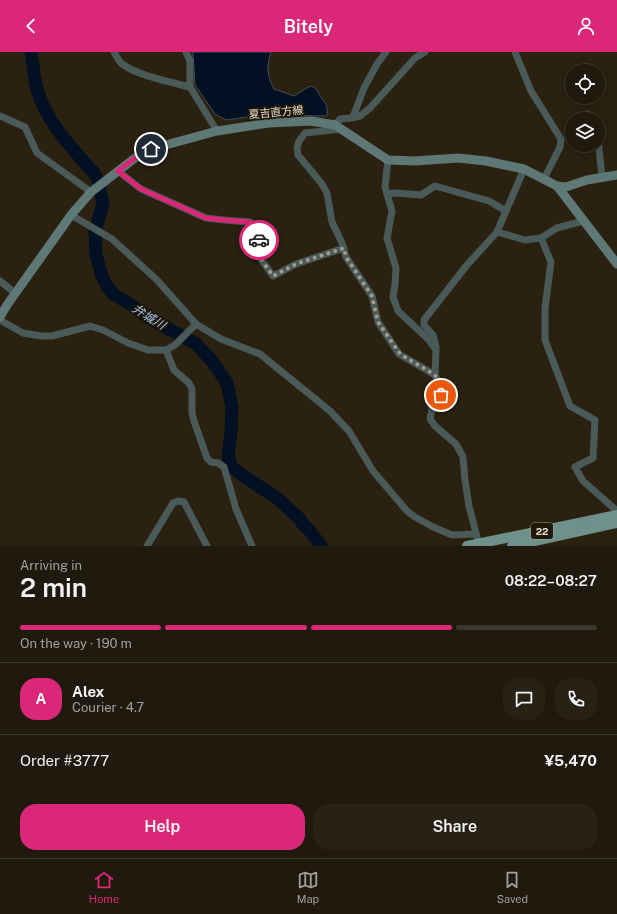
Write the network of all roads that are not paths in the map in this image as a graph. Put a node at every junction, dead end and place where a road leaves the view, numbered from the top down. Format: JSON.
{"nodes":[{"id":1,"x":114,"y":52,"type":"edge"},
{"id":2,"x":186,"y":52,"type":"edge"},
{"id":3,"x":386,"y":52,"type":"edge"},
{"id":4,"x":425,"y":52,"type":"edge"},
{"id":5,"x":515,"y":52,"type":"edge"},
{"id":6,"x":190,"y":87,"type":"junction"},
{"id":7,"x":0,"y":116,"type":"edge"},
{"id":8,"x":353,"y":117,"type":"junction"},
{"id":9,"x":338,"y":127,"type":"junction"},
{"id":10,"x":218,"y":131,"type":"junction"},
{"id":11,"x":599,"y":152,"type":"edge"},
{"id":12,"x":388,"y":160,"type":"junction"},
{"id":13,"x":524,"y":169,"type":"junction"},
{"id":14,"x":118,"y":171,"type":"junction"},
{"id":15,"x":617,"y":175,"type":"edge"},
{"id":16,"x":602,"y":177,"type":"junction"},
{"id":17,"x":544,"y":179,"type":"junction"},
{"id":18,"x":557,"y":186,"type":"junction"},
{"id":19,"x":91,"y":192,"type":"junction"},
{"id":20,"x":387,"y":194,"type":"junction"},
{"id":21,"x":506,"y":211,"type":"junction"},
{"id":22,"x":71,"y":215,"type":"junction"},
{"id":23,"x":583,"y":221,"type":"junction"},
{"id":24,"x":498,"y":232,"type":"junction"},
{"id":25,"x":541,"y":238,"type":"junction"},
{"id":26,"x":344,"y":248,"type":"junction"},
{"id":27,"x":617,"y":264,"type":"edge"},
{"id":28,"x":0,"y":281,"type":"edge"},
{"id":29,"x":15,"y":293,"type":"junction"},
{"id":30,"x":3,"y":304,"type":"edge"},
{"id":31,"x":0,"y":317,"type":"edge"},
{"id":32,"x":0,"y":320,"type":"edge"},
{"id":33,"x":196,"y":324,"type":"junction"},
{"id":34,"x":166,"y":350,"type":"junction"},
{"id":35,"x":436,"y":350,"type":"junction"},
{"id":36,"x":435,"y":375,"type":"junction"},
{"id":37,"x":616,"y":511,"type":"edge"},
{"id":38,"x":617,"y":523,"type":"edge"},
{"id":39,"x":479,"y":541,"type":"edge"},
{"id":40,"x":147,"y":546,"type":"edge"},
{"id":41,"x":207,"y":546,"type":"edge"},
{"id":42,"x":252,"y":546,"type":"edge"},
{"id":43,"x":467,"y":546,"type":"edge"},
{"id":44,"x":512,"y":546,"type":"edge"}],
"edges":[{"from":1,"to":6,"type":"street"},
{"from":2,"to":6,"type":"street"},
{"from":3,"to":8,"type":"street"},
{"from":4,"to":8,"type":"street"},
{"from":5,"to":17,"type":"street"},
{"from":6,"to":10,"type":"street"},
{"from":7,"to":19,"type":"street"},
{"from":8,"to":9,"type":"street"},
{"from":9,"to":10,"type":"main road","name":"夏吉直方線"},
{"from":9,"to":12,"type":"main road","name":"夏吉直方線"},
{"from":9,"to":26,"type":"street"},
{"from":10,"to":14,"type":"main road","name":"夏吉直方線"},
{"from":11,"to":16,"type":"street"},
{"from":12,"to":13,"type":"main road"},
{"from":12,"to":20,"type":"street"},
{"from":13,"to":17,"type":"main road"},
{"from":13,"to":21,"type":"street"},
{"from":14,"to":19,"type":"main road","name":"夏吉直方線"},
{"from":14,"to":26,"type":"street"},
{"from":15,"to":16,"type":"main road"},
{"from":16,"to":18,"type":"main road"},
{"from":17,"to":18,"type":"main road"},
{"from":18,"to":23,"type":"main road"},
{"from":19,"to":22,"type":"main road","name":"夏吉直方線"},
{"from":20,"to":21,"type":"street"},
{"from":20,"to":35,"type":"street"},
{"from":21,"to":24,"type":"street"},
{"from":22,"to":29,"type":"main road","name":"夏吉直方線"},
{"from":22,"to":33,"type":"street"},
{"from":23,"to":25,"type":"street"},
{"from":23,"to":27,"type":"main road"},
{"from":24,"to":25,"type":"street"},
{"from":24,"to":35,"type":"street"},
{"from":25,"to":37,"type":"street"},
{"from":26,"to":36,"type":"street"},
{"from":28,"to":29,"type":"street"},
{"from":29,"to":30,"type":"main road","name":"夏吉直方線"},
{"from":30,"to":31,"type":"main road","name":"夏吉直方線"},
{"from":32,"to":34,"type":"street"},
{"from":33,"to":34,"type":"street"},
{"from":33,"to":39,"type":"street"},
{"from":34,"to":42,"type":"street"},
{"from":35,"to":36,"type":"street"},
{"from":36,"to":39,"type":"street"},
{"from":37,"to":39,"type":"main road","number":"22"},
{"from":38,"to":44,"type":"main road","number":"22"},
{"from":39,"to":43,"type":"main road","number":"22"},
{"from":40,"to":41,"type":"street"}]}
